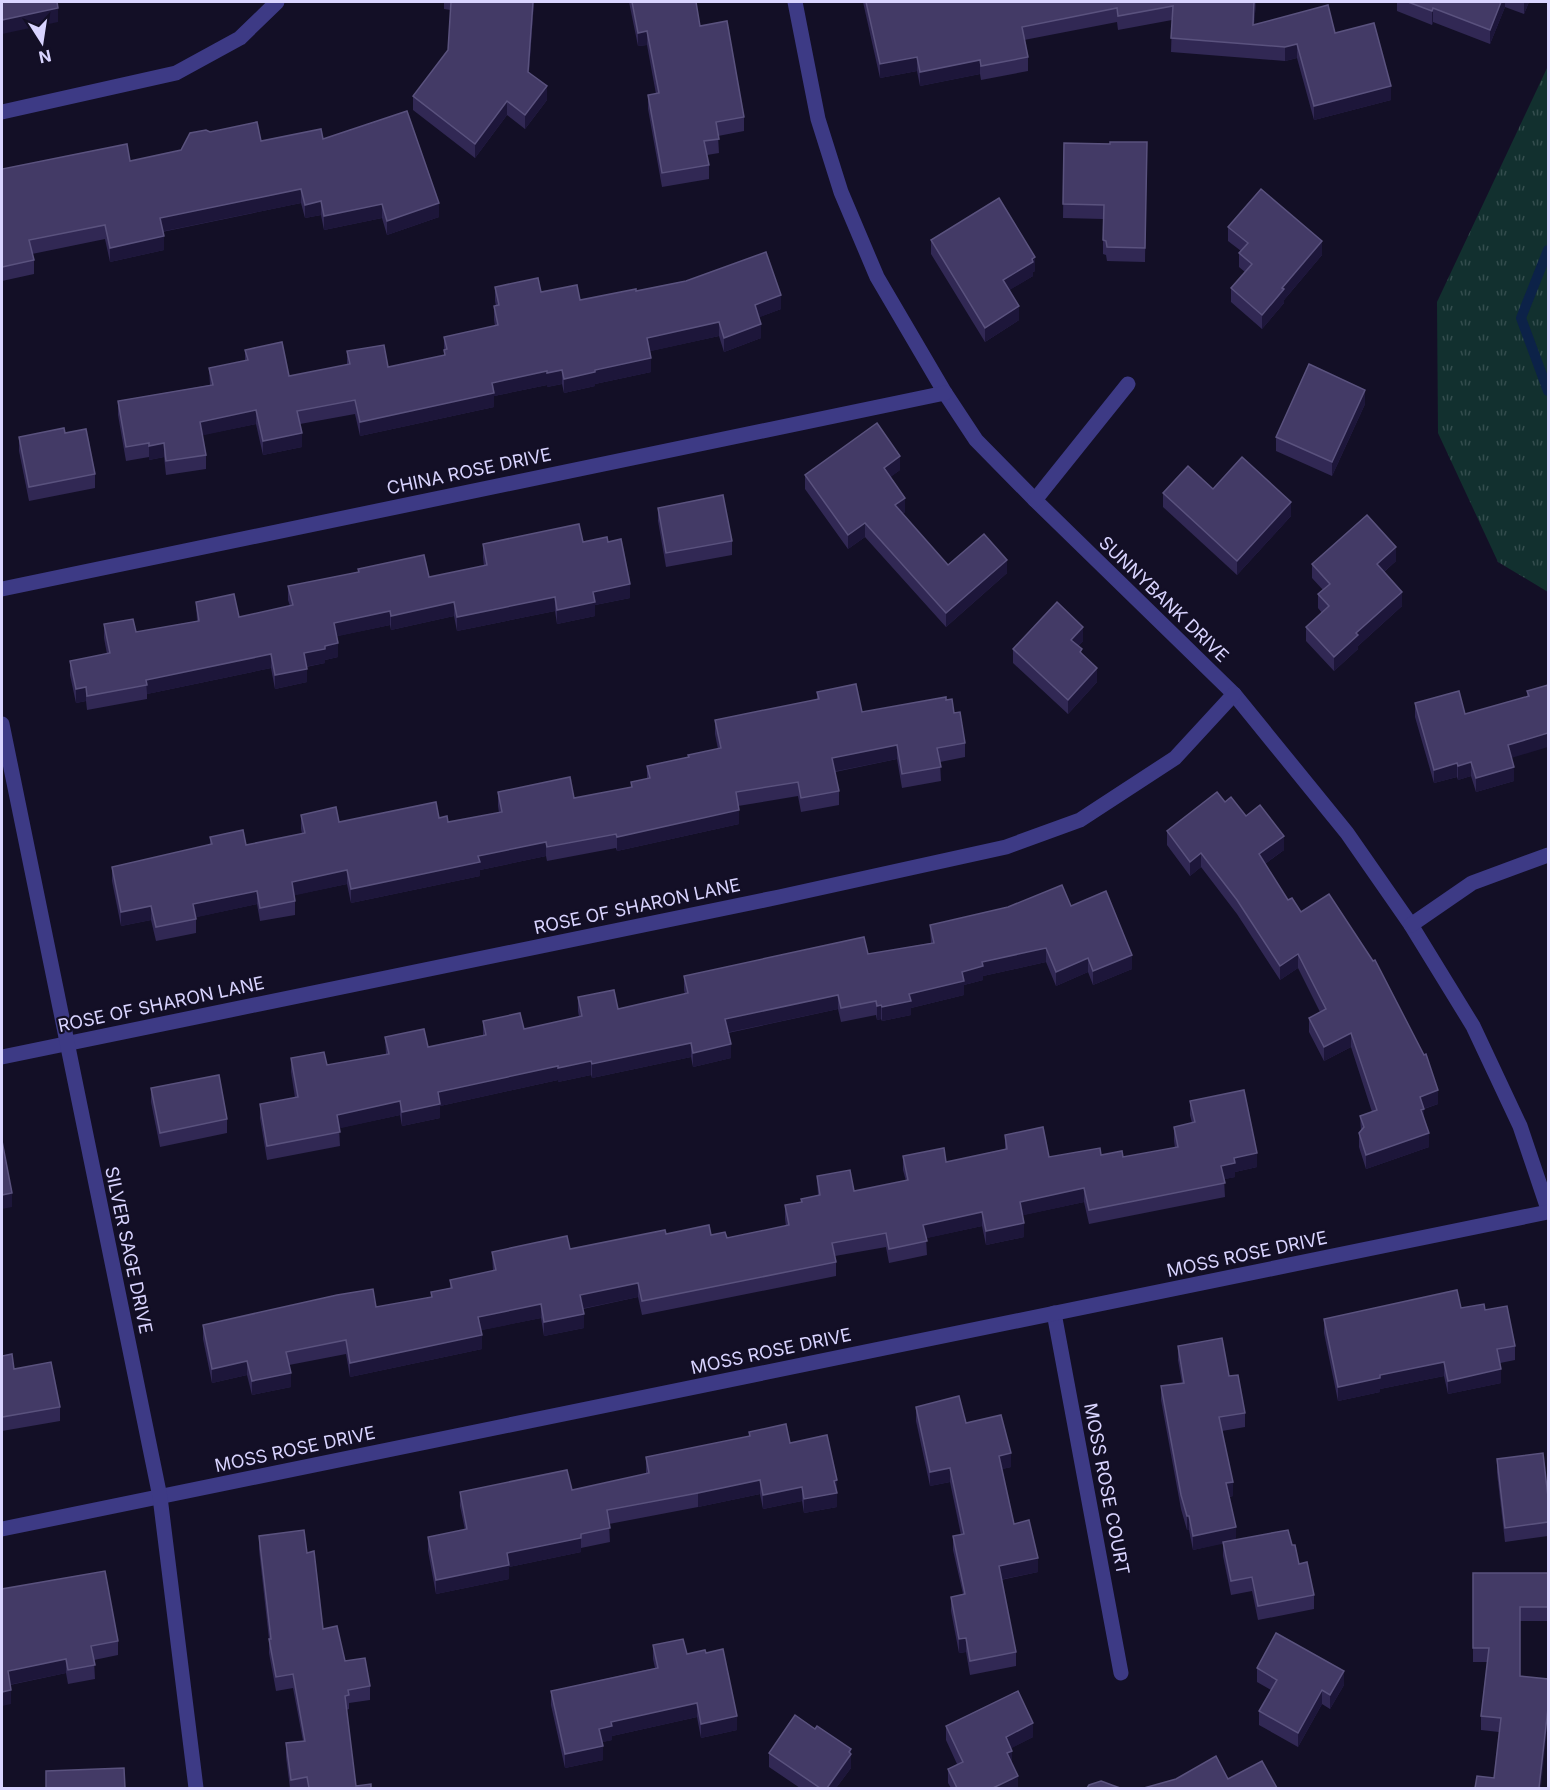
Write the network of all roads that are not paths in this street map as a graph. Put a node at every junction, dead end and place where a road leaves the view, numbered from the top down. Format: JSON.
{"nodes":[{"id":1,"x":277,"y":2,"type":"edge"},
{"id":2,"x":795,"y":2,"type":"edge"},
{"id":3,"x":2,"y":112,"type":"edge"},
{"id":4,"x":1128,"y":384,"type":"dead end"},
{"id":5,"x":945,"y":393,"type":"junction"},
{"id":6,"x":1035,"y":500,"type":"junction"},
{"id":7,"x":2,"y":589,"type":"edge"},
{"id":8,"x":1234,"y":694,"type":"junction"},
{"id":9,"x":2,"y":724,"type":"edge"},
{"id":10,"x":1548,"y":855,"type":"edge"},
{"id":11,"x":1411,"y":925,"type":"junction"},
{"id":12,"x":67,"y":1043,"type":"junction"},
{"id":13,"x":2,"y":1057,"type":"edge"},
{"id":14,"x":1548,"y":1211,"type":"edge"},
{"id":15,"x":1054,"y":1313,"type":"junction"},
{"id":16,"x":160,"y":1497,"type":"junction"},
{"id":17,"x":2,"y":1529,"type":"edge"},
{"id":18,"x":1122,"y":1673,"type":"dead end"},
{"id":19,"x":196,"y":1788,"type":"edge"}],
"edges":[{"from":1,"to":3,"type":"street"},
{"from":2,"to":5,"type":"street","name":"SUNNYBANK DRIVE"},
{"from":4,"to":6,"type":"street"},
{"from":5,"to":6,"type":"street","name":"SUNNYBANK DRIVE"},
{"from":5,"to":7,"type":"street","name":"CHINA ROSE DRIVE"},
{"from":6,"to":8,"type":"street","name":"SUNNYBANK DRIVE"},
{"from":8,"to":11,"type":"street","name":"SUNNYBANK DRIVE"},
{"from":8,"to":12,"type":"street","name":"ROSE OF SHARON LANE"},
{"from":9,"to":12,"type":"street","name":"SILVER SAGE DRIVE"},
{"from":10,"to":11,"type":"street"},
{"from":11,"to":14,"type":"street","name":"SUNNYBANK DRIVE"},
{"from":12,"to":13,"type":"street","name":"ROSE OF SHARON LANE"},
{"from":12,"to":16,"type":"street","name":"SILVER SAGE DRIVE"},
{"from":14,"to":15,"type":"street","name":"MOSS ROSE DRIVE"},
{"from":15,"to":16,"type":"street","name":"MOSS ROSE DRIVE"},
{"from":15,"to":18,"type":"street","name":"MOSS ROSE COURT"},
{"from":16,"to":17,"type":"street","name":"MOSS ROSE DRIVE"},
{"from":16,"to":19,"type":"street","name":"SILVER SAGE DRIVE"}]}
